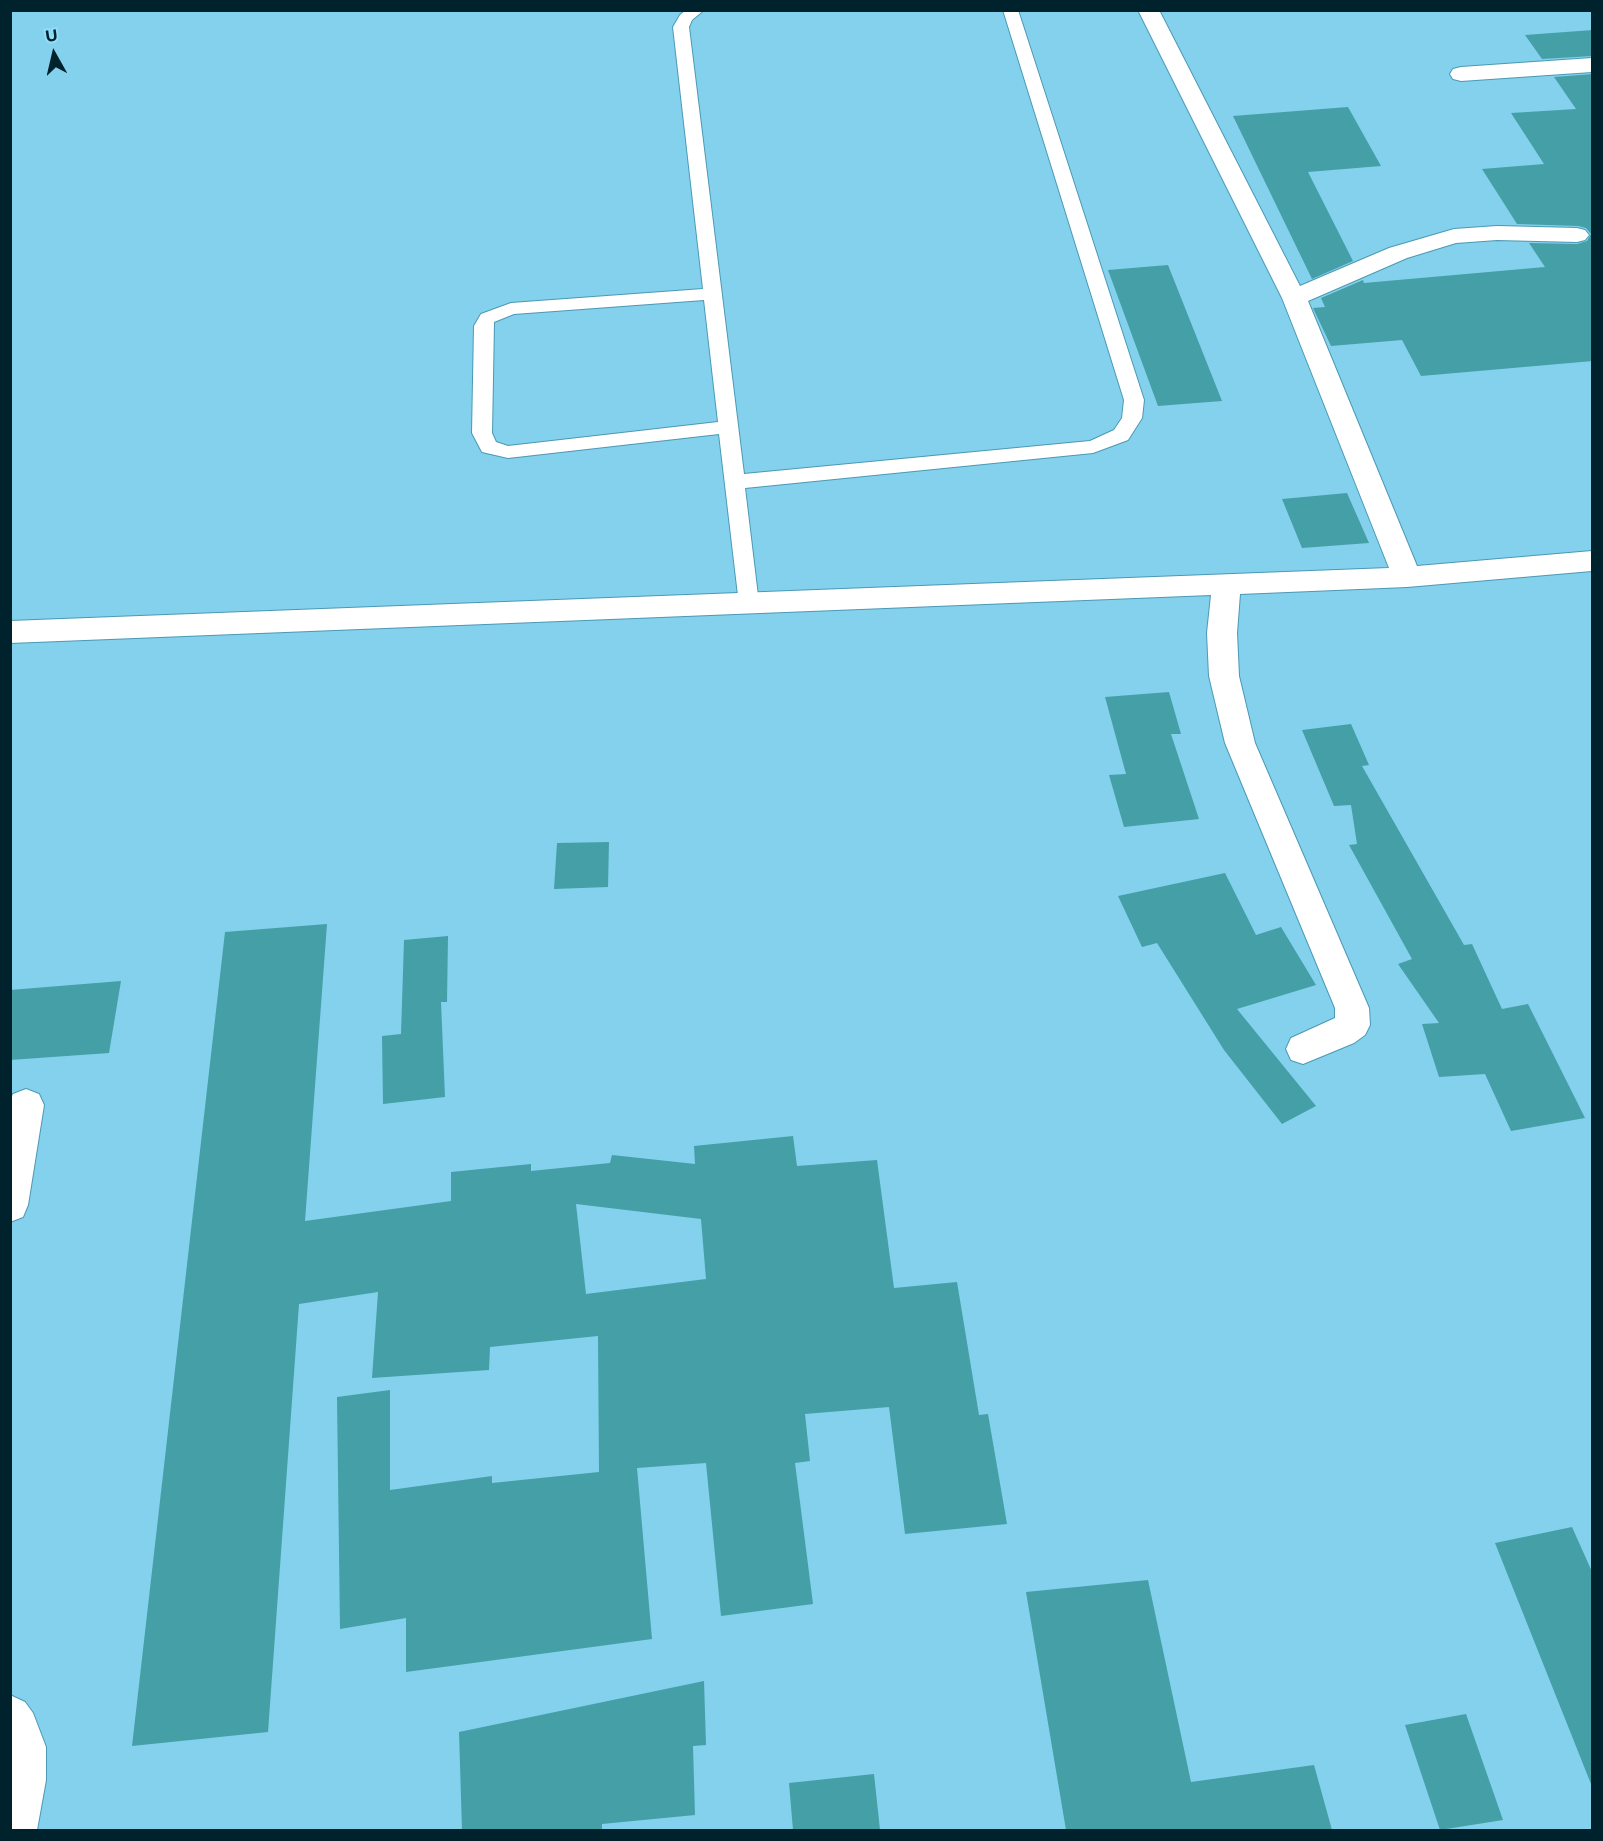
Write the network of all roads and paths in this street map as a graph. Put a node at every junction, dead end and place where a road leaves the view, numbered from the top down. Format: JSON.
{"nodes":[{"id":1,"x":697,"y":10,"type":"edge"},
{"id":2,"x":1010,"y":10,"type":"edge"},
{"id":3,"x":1148,"y":10,"type":"edge"},
{"id":4,"x":1593,"y":65,"type":"edge"},
{"id":5,"x":1461,"y":74,"type":"dead end"},
{"id":6,"x":1577,"y":235,"type":"dead end"},
{"id":7,"x":713,"y":294,"type":"junction"},
{"id":8,"x":1294,"y":298,"type":"junction"},
{"id":9,"x":728,"y":427,"type":"junction"},
{"id":10,"x":735,"y":482,"type":"junction"},
{"id":11,"x":1593,"y":561,"type":"edge"},
{"id":12,"x":1407,"y":577,"type":"junction"},
{"id":13,"x":1226,"y":584,"type":"junction"},
{"id":14,"x":749,"y":604,"type":"junction"},
{"id":15,"x":10,"y":632,"type":"edge"},
{"id":16,"x":1303,"y":1049,"type":"dead end"},
{"id":17,"x":26,"y":1105,"type":"dead end"},
{"id":18,"x":10,"y":1205,"type":"edge"},
{"id":19,"x":10,"y":1717,"type":"edge"},
{"id":20,"x":15,"y":1830,"type":"edge"}],
"edges":[{"from":1,"to":7,"type":"lane"},
{"from":2,"to":10,"type":"lane"},
{"from":3,"to":8,"type":"street"},
{"from":4,"to":5,"type":"street"},
{"from":6,"to":8,"type":"street"},
{"from":7,"to":9,"type":"lane"},
{"from":7,"to":9,"type":"lane"},
{"from":8,"to":12,"type":"street"},
{"from":9,"to":10,"type":"lane"},
{"from":10,"to":14,"type":"lane"},
{"from":11,"to":12,"type":"street"},
{"from":12,"to":13,"type":"street"},
{"from":13,"to":14,"type":"street"},
{"from":13,"to":16,"type":"street"},
{"from":14,"to":15,"type":"street"},
{"from":17,"to":18,"type":"street"},
{"from":19,"to":20,"type":"street"}]}
